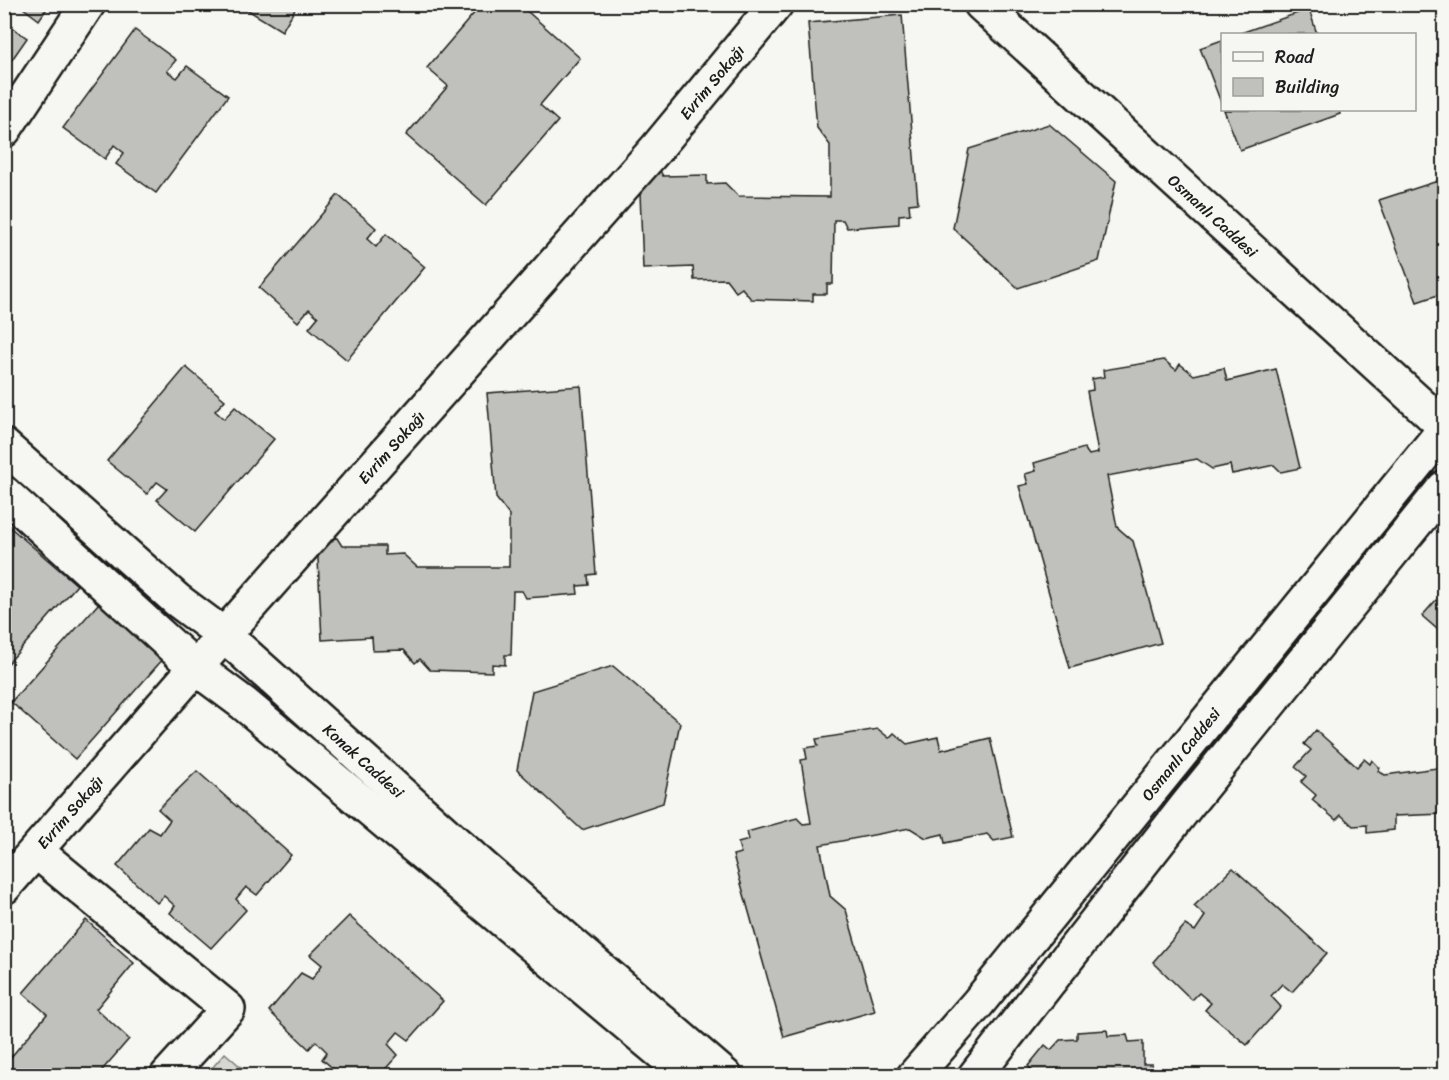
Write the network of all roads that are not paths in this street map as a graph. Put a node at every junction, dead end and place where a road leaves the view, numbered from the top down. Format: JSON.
{"nodes":[{"id":1,"x":88,"y":4,"type":"edge"},
{"id":2,"x":777,"y":4,"type":"edge"},
{"id":3,"x":981,"y":4,"type":"edge"},
{"id":4,"x":4,"y":130,"type":"edge"},
{"id":5,"x":1444,"y":428,"type":"edge"},
{"id":6,"x":4,"y":446,"type":"edge"},
{"id":7,"x":1444,"y":488,"type":"edge"},
{"id":8,"x":4,"y":493,"type":"edge"},
{"id":9,"x":224,"y":635,"type":"junction"},
{"id":10,"x":196,"y":668,"type":"junction"},
{"id":11,"x":36,"y":851,"type":"junction"},
{"id":12,"x":4,"y":886,"type":"edge"},
{"id":13,"x":167,"y":1076,"type":"edge"},
{"id":14,"x":689,"y":1076,"type":"edge"},
{"id":15,"x":725,"y":1076,"type":"edge"},
{"id":16,"x":914,"y":1076,"type":"edge"},
{"id":17,"x":975,"y":1076,"type":"edge"}],
"edges":[{"from":1,"to":4,"type":"street"},
{"from":2,"to":9,"type":"street","name":"Evrim Sokağı"},
{"from":3,"to":5,"type":"street","name":"Osmanlı Caddesi"},
{"from":5,"to":16,"type":"street","name":"Osmanlı Caddesi"},
{"from":6,"to":9,"type":"street","name":"Konak Caddesi"},
{"from":7,"to":17,"type":"street"},
{"from":8,"to":10,"type":"street","name":"Konak Caddesi"},
{"from":9,"to":10,"type":"street","name":"Evrim Sokağı"},
{"from":9,"to":15,"type":"street","name":"Konak Caddesi"},
{"from":10,"to":11,"type":"street","name":"Evrim Sokağı"},
{"from":10,"to":14,"type":"street","name":"Konak Caddesi"},
{"from":11,"to":12,"type":"street","name":"Evrim Sokağı"},
{"from":11,"to":13,"type":"street"}]}
